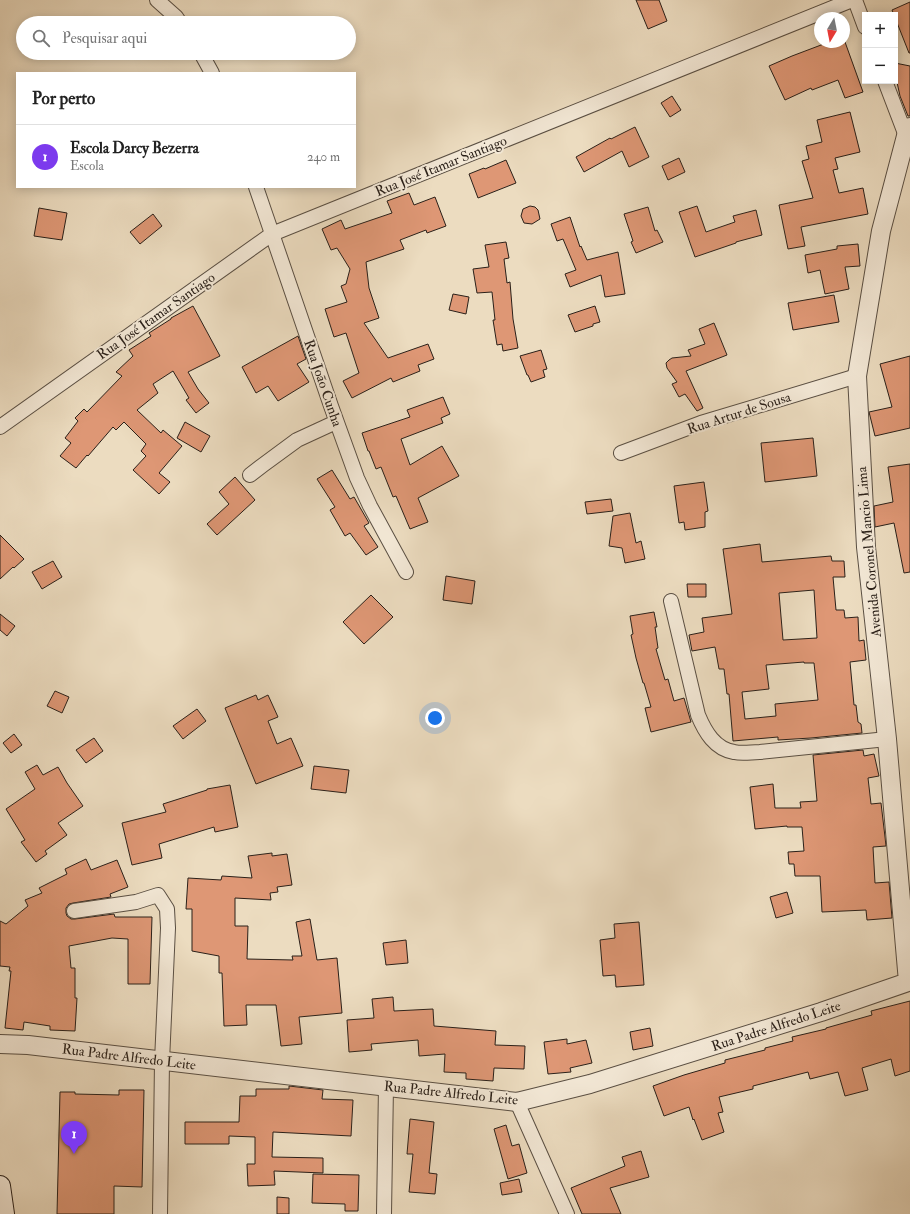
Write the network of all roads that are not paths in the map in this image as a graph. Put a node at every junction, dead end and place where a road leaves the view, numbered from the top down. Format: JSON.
{"nodes":[{"id":1,"x":157,"y":0,"type":"edge"},
{"id":2,"x":853,"y":0,"type":"edge"},
{"id":3,"x":175,"y":16,"type":"edge"},
{"id":4,"x":862,"y":20,"type":"edge"},
{"id":5,"x":205,"y":60,"type":"edge"},
{"id":6,"x":211,"y":72,"type":"edge"},
{"id":7,"x":886,"y":84,"type":"edge"},
{"id":8,"x":908,"y":132,"type":"edge"},
{"id":9,"x":256,"y":188,"type":"edge"},
{"id":10,"x":272,"y":234,"type":"junction"},
{"id":11,"x":857,"y":376,"type":"junction"},
{"id":12,"x":336,"y":422,"type":"junction"},
{"id":13,"x":0,"y":427,"type":"edge"},
{"id":14,"x":621,"y":453,"type":"dead end"},
{"id":15,"x":250,"y":476,"type":"dead end"},
{"id":16,"x":406,"y":572,"type":"dead end"},
{"id":17,"x":671,"y":601,"type":"dead end"},
{"id":18,"x":887,"y":739,"type":"junction"},
{"id":19,"x":74,"y":911,"type":"dead end"},
{"id":20,"x":909,"y":981,"type":"edge"},
{"id":21,"x":0,"y":1044,"type":"edge"},
{"id":22,"x":162,"y":1061,"type":"junction"},
{"id":23,"x":386,"y":1086,"type":"junction"},
{"id":24,"x":517,"y":1102,"type":"junction"},
{"id":25,"x":0,"y":1186,"type":"edge"},
{"id":26,"x":4,"y":1214,"type":"edge"},
{"id":27,"x":160,"y":1214,"type":"edge"},
{"id":28,"x":384,"y":1214,"type":"edge"},
{"id":29,"x":567,"y":1214,"type":"edge"}],
"edges":[{"from":1,"to":3,"type":"street"},
{"from":2,"to":4,"type":"street"},
{"from":2,"to":10,"type":"street","name":"Rua José Itamar Santiago"},
{"from":5,"to":6,"type":"street"},
{"from":7,"to":8,"type":"street"},
{"from":8,"to":11,"type":"street","name":"Avenida Coronel Mancio Lima"},
{"from":9,"to":10,"type":"street","name":"Rua João Cunha"},
{"from":10,"to":12,"type":"street","name":"Rua João Cunha"},
{"from":10,"to":13,"type":"street","name":"Rua José Itamar Santiago"},
{"from":11,"to":14,"type":"street","name":"Rua Artur de Sousa"},
{"from":11,"to":18,"type":"street","name":"Avenida Coronel Mancio Lima"},
{"from":12,"to":15,"type":"street"},
{"from":12,"to":16,"type":"street","name":"Rua João Cunha"},
{"from":17,"to":18,"type":"street"},
{"from":18,"to":20,"type":"street","name":"Avenida Coronel Mancio Lima"},
{"from":19,"to":22,"type":"street"},
{"from":20,"to":24,"type":"street","name":"Rua Padre Alfredo Leite"},
{"from":21,"to":22,"type":"street","name":"Rua Padre Alfredo Leite"},
{"from":22,"to":23,"type":"street","name":"Rua Padre Alfredo Leite"},
{"from":22,"to":27,"type":"street"},
{"from":23,"to":24,"type":"street","name":"Rua Padre Alfredo Leite"},
{"from":23,"to":28,"type":"street"},
{"from":24,"to":29,"type":"street"},
{"from":25,"to":26,"type":"main road"}]}
